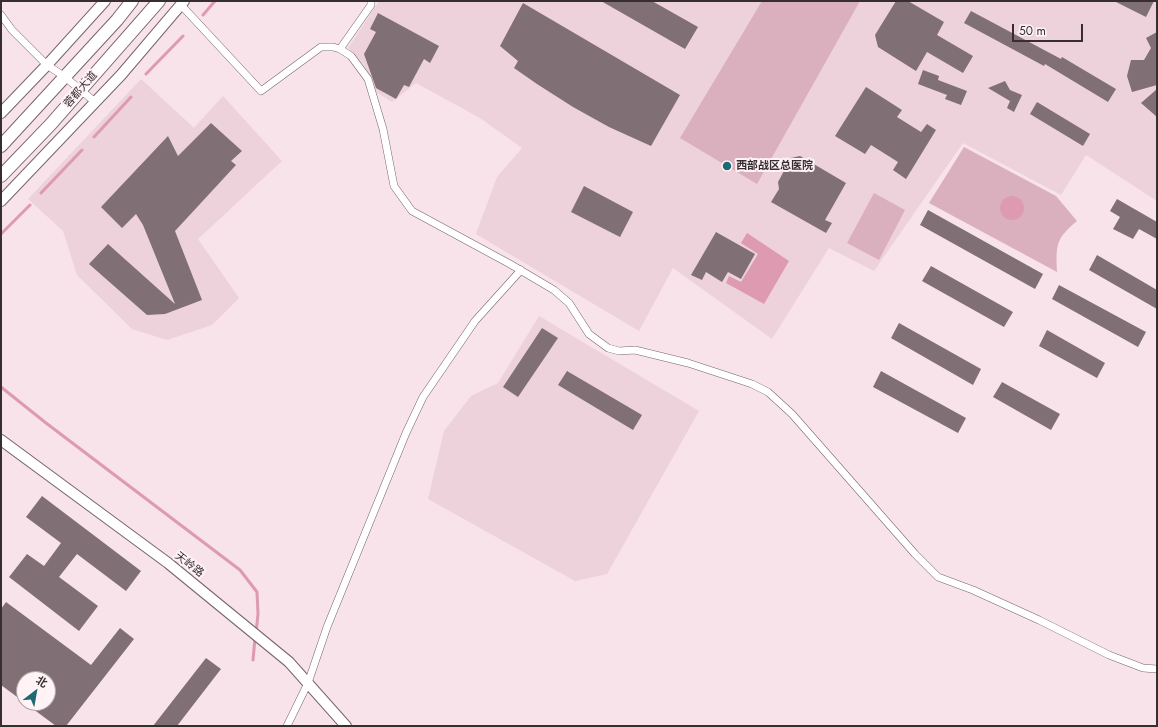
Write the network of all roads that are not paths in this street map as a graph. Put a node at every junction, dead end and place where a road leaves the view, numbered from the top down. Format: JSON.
{"nodes":[{"id":1,"x":105,"y":1,"type":"edge"},
{"id":2,"x":132,"y":1,"type":"edge"},
{"id":3,"x":159,"y":1,"type":"edge"},
{"id":4,"x":371,"y":1,"type":"edge"},
{"id":5,"x":182,"y":3,"type":"edge"},
{"id":6,"x":1,"y":15,"type":"edge"},
{"id":7,"x":340,"y":49,"type":"junction"},
{"id":8,"x":47,"y":65,"type":"junction"},
{"id":9,"x":64,"y":77,"type":"junction"},
{"id":10,"x":81,"y":90,"type":"junction"},
{"id":11,"x":95,"y":102,"type":"junction"},
{"id":12,"x":1,"y":113,"type":"edge"},
{"id":13,"x":1,"y":146,"type":"edge"},
{"id":14,"x":1,"y":176,"type":"edge"},
{"id":15,"x":1,"y":201,"type":"edge"},
{"id":16,"x":521,"y":270,"type":"junction"},
{"id":17,"x":1,"y":440,"type":"edge"},
{"id":18,"x":1157,"y":669,"type":"edge"},
{"id":19,"x":308,"y":683,"type":"junction"},
{"id":20,"x":286,"y":726,"type":"edge"},
{"id":21,"x":346,"y":726,"type":"edge"}],
"edges":[{"from":1,"to":8,"type":"street"},
{"from":2,"to":9,"type":"main road","name":"蓉都大道"},
{"from":3,"to":10,"type":"main road","name":"蓉都大道"},
{"from":4,"to":7,"type":"street"},
{"from":5,"to":7,"type":"street"},
{"from":5,"to":11,"type":"street"},
{"from":6,"to":8,"type":"street"},
{"from":7,"to":16,"type":"street"},
{"from":8,"to":9,"type":"street"},
{"from":8,"to":12,"type":"street"},
{"from":9,"to":10,"type":"street"},
{"from":9,"to":13,"type":"main road","name":"蓉都大道"},
{"from":10,"to":11,"type":"street"},
{"from":10,"to":14,"type":"main road","name":"蓉都大道"},
{"from":11,"to":15,"type":"street"},
{"from":16,"to":18,"type":"street"},
{"from":16,"to":19,"type":"street"},
{"from":17,"to":19,"type":"street","name":"天岭路"},
{"from":19,"to":20,"type":"street"},
{"from":19,"to":21,"type":"street","name":"天岭路"}]}
